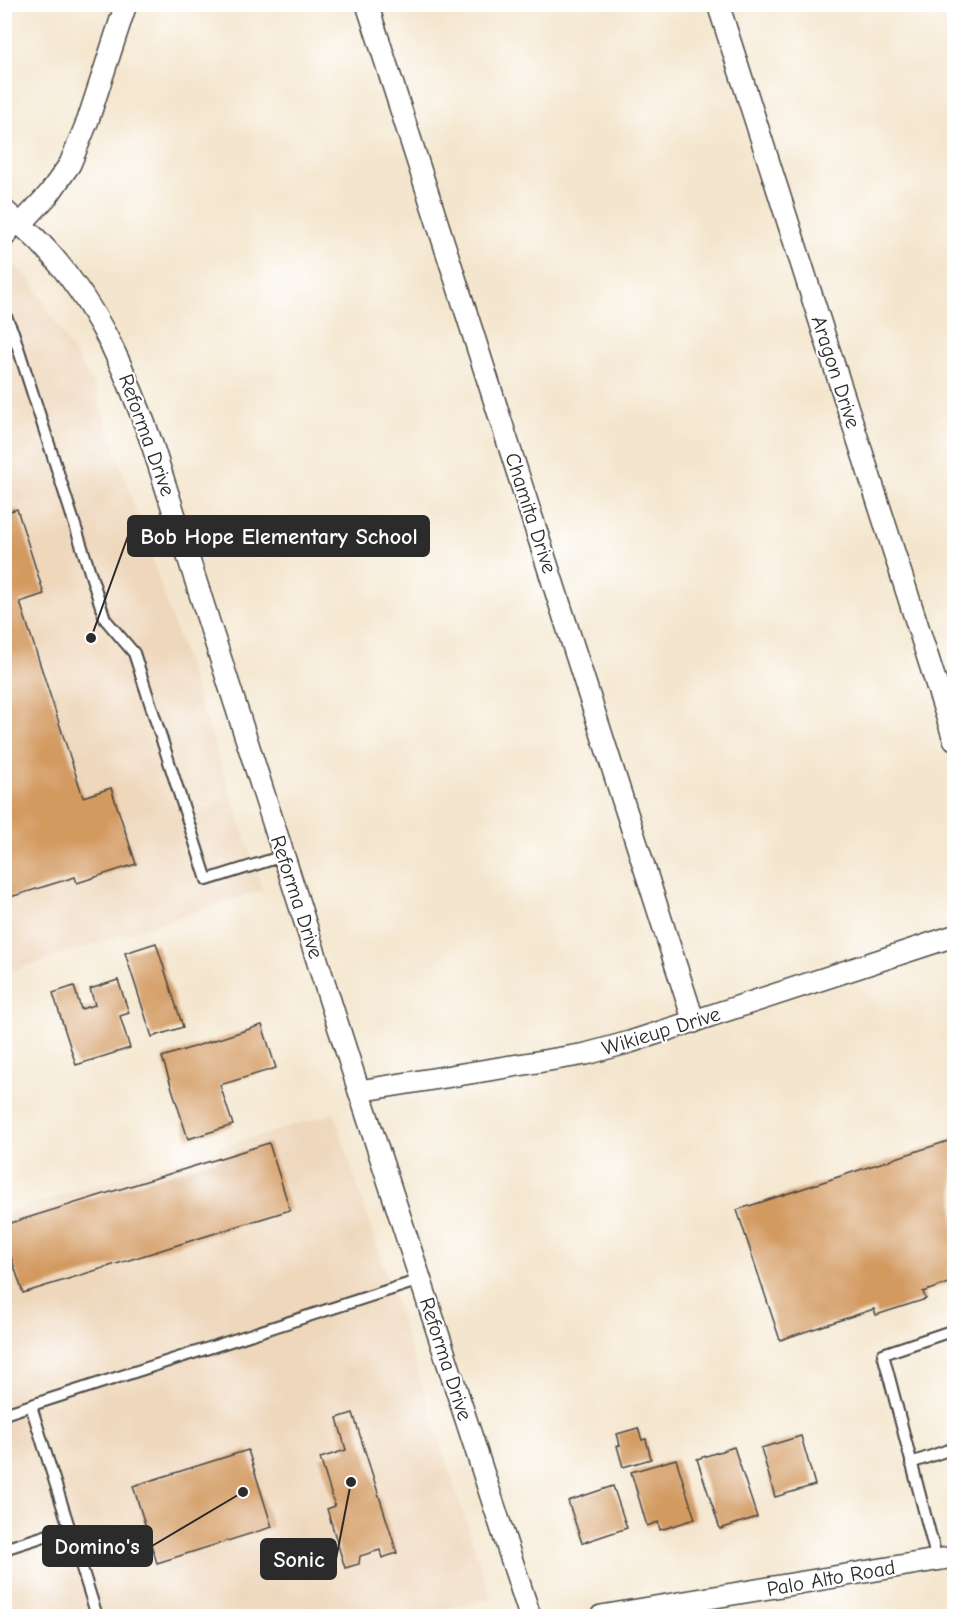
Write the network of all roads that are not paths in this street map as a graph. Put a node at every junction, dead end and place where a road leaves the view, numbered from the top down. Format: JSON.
{"nodes":[{"id":1,"x":126,"y":4,"type":"edge"},
{"id":2,"x":367,"y":4,"type":"edge"},
{"id":3,"x":718,"y":4,"type":"edge"},
{"id":4,"x":12,"y":217,"type":"edge"},
{"id":5,"x":4,"y":245,"type":"edge"},
{"id":6,"x":4,"y":312,"type":"edge"},
{"id":7,"x":954,"y":739,"type":"edge"},
{"id":8,"x":283,"y":856,"type":"junction"},
{"id":9,"x":954,"y":936,"type":"edge"},
{"id":10,"x":694,"y":1022,"type":"junction"},
{"id":11,"x":359,"y":1091,"type":"junction"},
{"id":12,"x":420,"y":1280,"type":"junction"},
{"id":13,"x":954,"y":1330,"type":"edge"},
{"id":14,"x":31,"y":1406,"type":"junction"},
{"id":15,"x":4,"y":1414,"type":"edge"},
{"id":16,"x":954,"y":1448,"type":"edge"},
{"id":17,"x":911,"y":1463,"type":"junction"},
{"id":18,"x":70,"y":1528,"type":"junction"},
{"id":19,"x":4,"y":1549,"type":"edge"},
{"id":20,"x":946,"y":1559,"type":"edge"},
{"id":21,"x":97,"y":1617,"type":"edge"},
{"id":22,"x":530,"y":1617,"type":"edge"},
{"id":23,"x":601,"y":1617,"type":"edge"}],
"edges":[{"from":1,"to":4,"type":"street"},
{"from":2,"to":10,"type":"street","name":"Chamita Drive"},
{"from":3,"to":7,"type":"street","name":"Aragon Drive"},
{"from":4,"to":5,"type":"lane"},
{"from":4,"to":8,"type":"street","name":"Reforma Drive"},
{"from":6,"to":8,"type":"lane"},
{"from":8,"to":11,"type":"street","name":"Reforma Drive"},
{"from":9,"to":10,"type":"street","name":"Wikieup Drive"},
{"from":10,"to":11,"type":"street","name":"Wikieup Drive"},
{"from":11,"to":12,"type":"street","name":"Reforma Drive"},
{"from":12,"to":14,"type":"lane"},
{"from":12,"to":22,"type":"street","name":"Reforma Drive"},
{"from":13,"to":17,"type":"lane"},
{"from":14,"to":15,"type":"lane"},
{"from":14,"to":18,"type":"lane"},
{"from":16,"to":17,"type":"lane"},
{"from":17,"to":20,"type":"lane"},
{"from":18,"to":19,"type":"lane"},
{"from":18,"to":21,"type":"lane"},
{"from":20,"to":23,"type":"street","name":"Palo Alto Road"}]}
